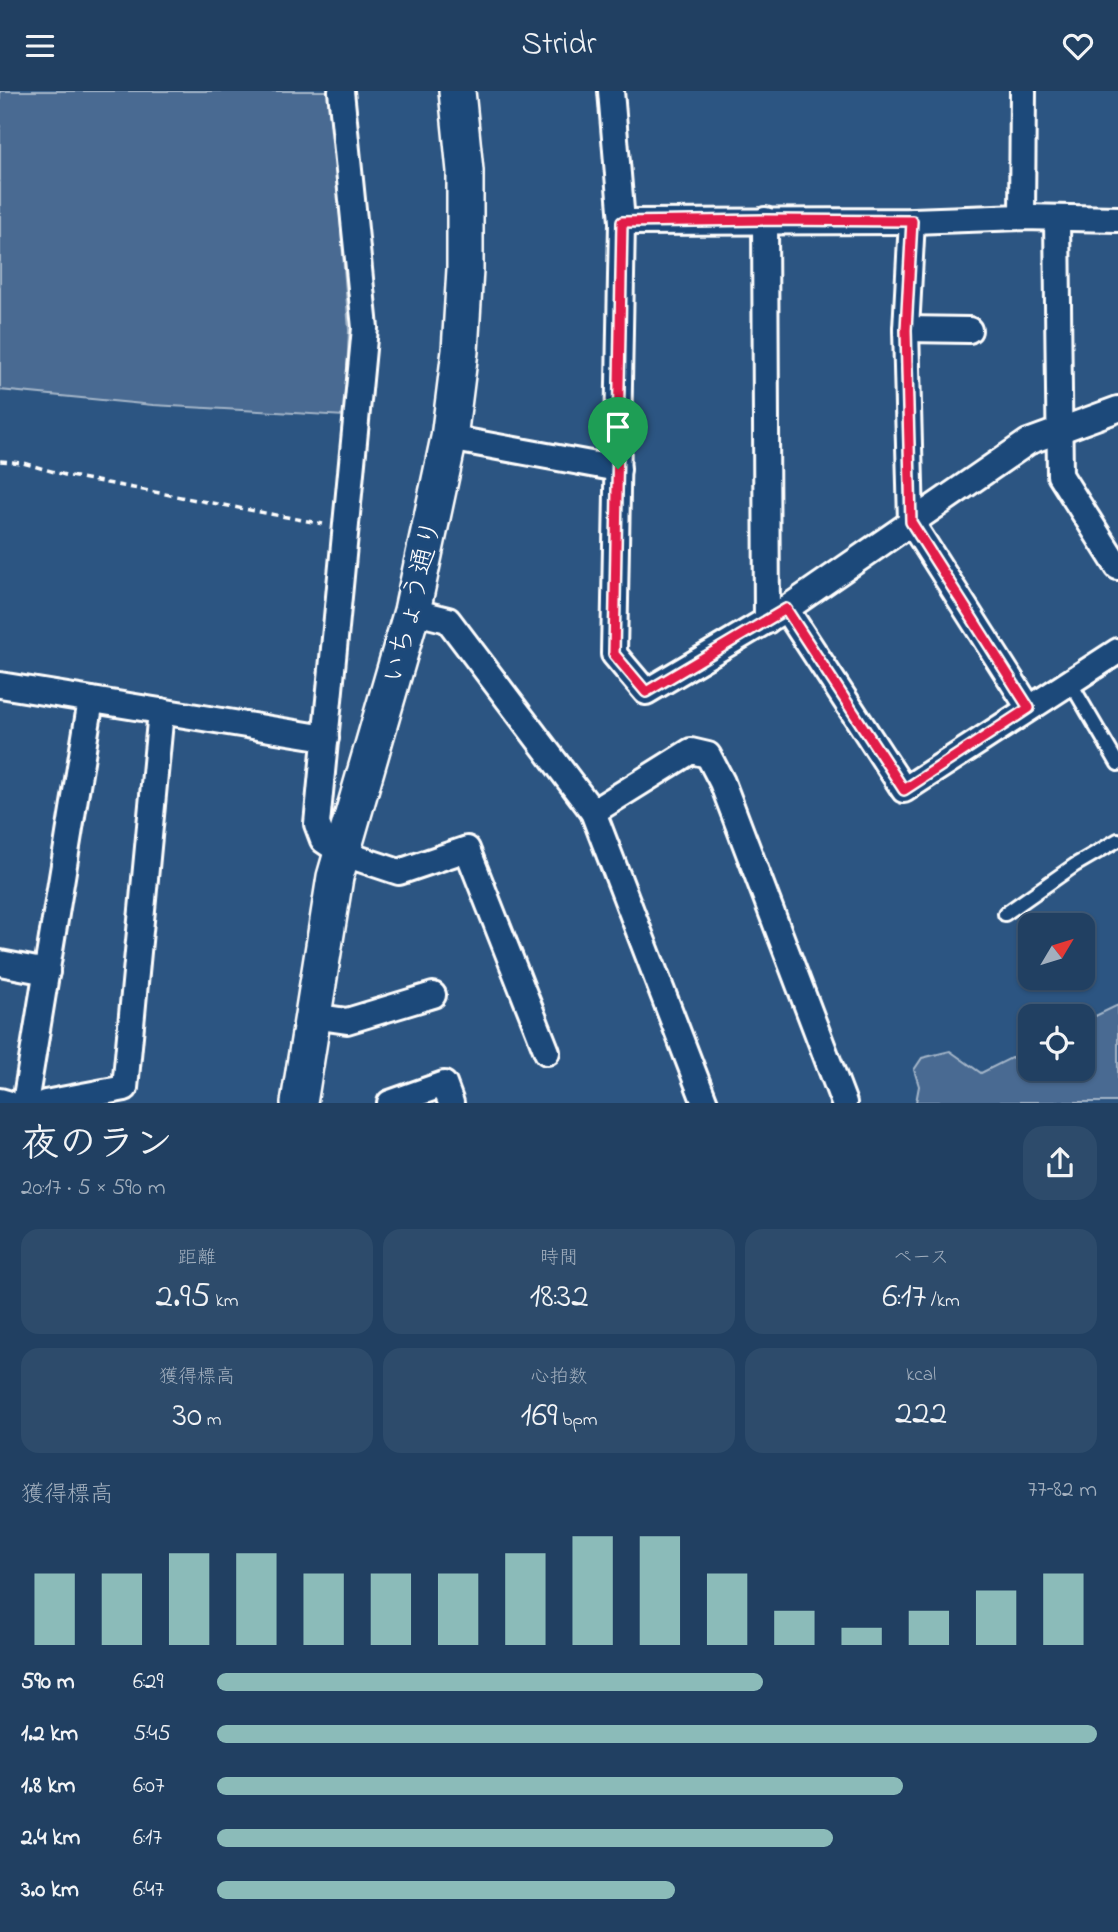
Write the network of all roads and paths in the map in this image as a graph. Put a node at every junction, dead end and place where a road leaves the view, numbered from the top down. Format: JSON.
{"nodes":[{"id":1,"x":341,"y":91,"type":"edge"},
{"id":2,"x":457,"y":91,"type":"edge"},
{"id":3,"x":611,"y":91,"type":"edge"},
{"id":4,"x":1023,"y":91,"type":"edge"},
{"id":5,"x":1022,"y":218,"type":"junction"},
{"id":6,"x":1118,"y":219,"type":"edge"},
{"id":7,"x":765,"y":220,"type":"junction"},
{"id":8,"x":1057,"y":220,"type":"junction"},
{"id":9,"x":912,"y":221,"type":"junction"},
{"id":10,"x":622,"y":222,"type":"junction"},
{"id":11,"x":906,"y":330,"type":"junction"},
{"id":12,"x":969,"y":330,"type":"dead end"},
{"id":13,"x":1118,"y":409,"type":"edge"},
{"id":14,"x":1060,"y":431,"type":"junction"},
{"id":15,"x":449,"y":438,"type":"junction"},
{"id":16,"x":0,"y":461,"type":"edge"},
{"id":17,"x":618,"y":469,"type":"junction"},
{"id":18,"x":911,"y":522,"type":"junction"},
{"id":19,"x":346,"y":528,"type":"junction"},
{"id":20,"x":1118,"y":567,"type":"edge"},
{"id":21,"x":412,"y":611,"type":"junction"},
{"id":22,"x":777,"y":615,"type":"junction"},
{"id":23,"x":1118,"y":651,"type":"edge"},
{"id":24,"x":1070,"y":682,"type":"junction"},
{"id":25,"x":0,"y":685,"type":"edge"},
{"id":26,"x":91,"y":700,"type":"junction"},
{"id":27,"x":1029,"y":708,"type":"junction"},
{"id":28,"x":161,"y":711,"type":"junction"},
{"id":29,"x":326,"y":738,"type":"junction"},
{"id":30,"x":1118,"y":764,"type":"edge"},
{"id":31,"x":593,"y":812,"type":"junction"},
{"id":32,"x":1118,"y":840,"type":"edge"},
{"id":33,"x":342,"y":853,"type":"junction"},
{"id":34,"x":1005,"y":914,"type":"dead end"},
{"id":35,"x":0,"y":963,"type":"edge"},
{"id":36,"x":47,"y":972,"type":"junction"},
{"id":37,"x":433,"y":995,"type":"dead end"},
{"id":38,"x":313,"y":1016,"type":"junction"},
{"id":39,"x":547,"y":1052,"type":"dead end"},
{"id":40,"x":0,"y":1101,"type":"edge"},
{"id":41,"x":7,"y":1103,"type":"edge"},
{"id":42,"x":25,"y":1103,"type":"edge"},
{"id":43,"x":45,"y":1103,"type":"edge"},
{"id":44,"x":299,"y":1103,"type":"edge"},
{"id":45,"x":390,"y":1103,"type":"edge"},
{"id":46,"x":451,"y":1103,"type":"edge"},
{"id":47,"x":705,"y":1103,"type":"edge"},
{"id":48,"x":844,"y":1103,"type":"edge"}],
"edges":[{"from":1,"to":19,"type":"street"},
{"from":2,"to":15,"type":"street","name":"いちょう通り"},
{"from":3,"to":10,"type":"street"},
{"from":4,"to":5,"type":"street"},
{"from":5,"to":8,"type":"street"},
{"from":5,"to":9,"type":"street"},
{"from":6,"to":8,"type":"street"},
{"from":7,"to":9,"type":"street"},
{"from":7,"to":10,"type":"street"},
{"from":7,"to":22,"type":"street"},
{"from":8,"to":14,"type":"street"},
{"from":9,"to":11,"type":"street"},
{"from":10,"to":17,"type":"street"},
{"from":11,"to":12,"type":"street"},
{"from":11,"to":18,"type":"street"},
{"from":13,"to":14,"type":"street"},
{"from":14,"to":18,"type":"street"},
{"from":14,"to":20,"type":"street"},
{"from":15,"to":17,"type":"street"},
{"from":15,"to":21,"type":"street","name":"いちょう通り"},
{"from":16,"to":19,"type":"path"},
{"from":17,"to":22,"type":"street"},
{"from":18,"to":22,"type":"street"},
{"from":18,"to":27,"type":"street"},
{"from":19,"to":29,"type":"street"},
{"from":21,"to":31,"type":"street"},
{"from":21,"to":33,"type":"street","name":"いちょう通り"},
{"from":22,"to":27,"type":"street"},
{"from":23,"to":24,"type":"street"},
{"from":24,"to":27,"type":"street"},
{"from":24,"to":30,"type":"lane"},
{"from":25,"to":26,"type":"street"},
{"from":26,"to":28,"type":"street"},
{"from":26,"to":36,"type":"street"},
{"from":28,"to":29,"type":"street"},
{"from":28,"to":43,"type":"street"},
{"from":29,"to":33,"type":"street"},
{"from":31,"to":47,"type":"street"},
{"from":31,"to":48,"type":"street"},
{"from":32,"to":34,"type":"lane"},
{"from":33,"to":38,"type":"street","name":"いちょう通り"},
{"from":33,"to":39,"type":"street"},
{"from":35,"to":36,"type":"street"},
{"from":36,"to":42,"type":"street"},
{"from":37,"to":38,"type":"street"},
{"from":38,"to":44,"type":"street","name":"いちょう通り"},
{"from":40,"to":41,"type":"street"},
{"from":45,"to":46,"type":"street"}]}
